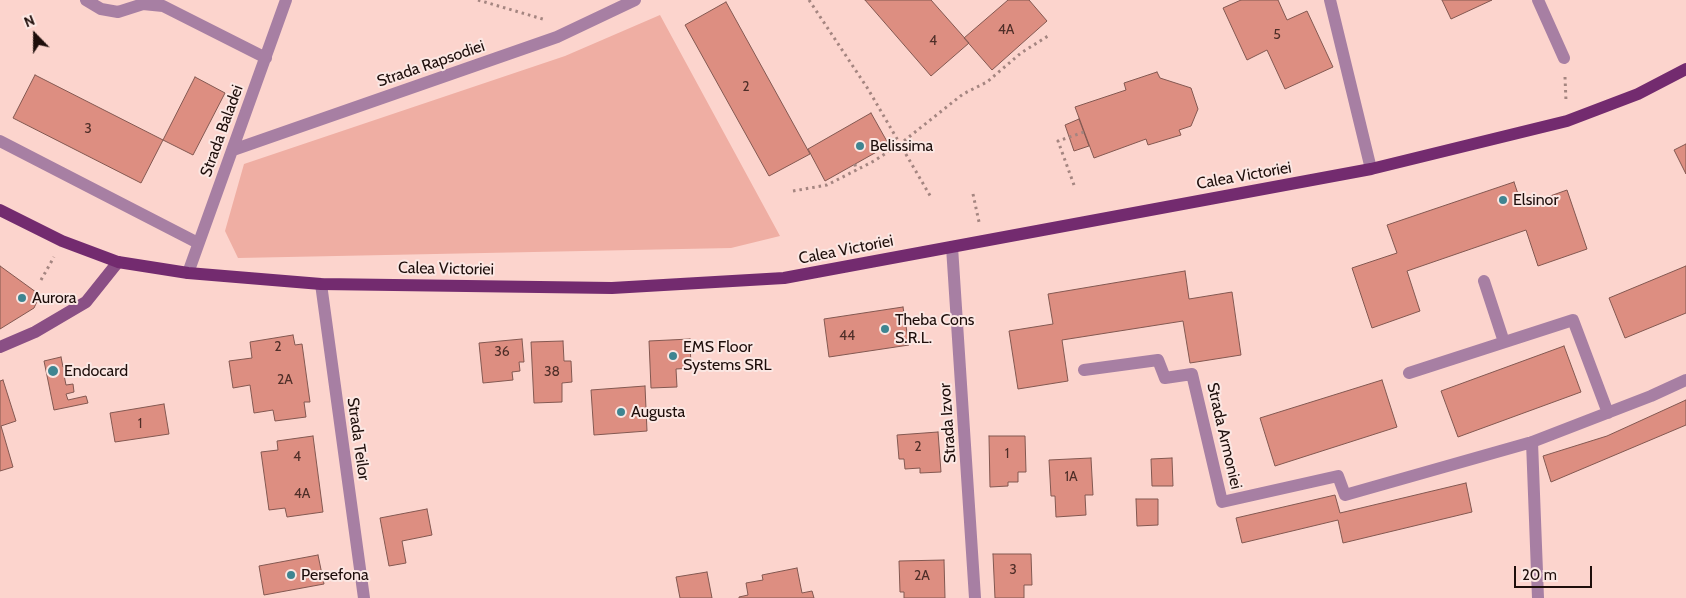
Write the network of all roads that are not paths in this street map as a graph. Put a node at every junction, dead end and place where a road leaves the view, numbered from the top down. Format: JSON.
{"nodes":[{"id":1,"x":86,"y":0,"type":"edge"},
{"id":2,"x":286,"y":0,"type":"edge"},
{"id":3,"x":636,"y":0,"type":"edge"},
{"id":4,"x":1330,"y":0,"type":"edge"},
{"id":5,"x":1538,"y":0,"type":"edge"},
{"id":6,"x":266,"y":58,"type":"junction"},
{"id":7,"x":1564,"y":58,"type":"road end"},
{"id":8,"x":1686,"y":68,"type":"edge"},
{"id":9,"x":0,"y":141,"type":"edge"},
{"id":10,"x":233,"y":150,"type":"junction"},
{"id":11,"x":1371,"y":169,"type":"junction"},
{"id":12,"x":0,"y":210,"type":"edge"},
{"id":13,"x":198,"y":243,"type":"junction"},
{"id":14,"x":952,"y":247,"type":"junction"},
{"id":15,"x":118,"y":262,"type":"junction"},
{"id":16,"x":188,"y":273,"type":"junction"},
{"id":17,"x":1484,"y":281,"type":"dead end"},
{"id":18,"x":321,"y":284,"type":"junction"},
{"id":19,"x":1504,"y":342,"type":"junction"},
{"id":20,"x":0,"y":347,"type":"edge"},
{"id":21,"x":1084,"y":370,"type":"dead end"},
{"id":22,"x":1409,"y":373,"type":"dead end"},
{"id":23,"x":1686,"y":380,"type":"edge"},
{"id":24,"x":1608,"y":413,"type":"junction"},
{"id":25,"x":1532,"y":442,"type":"junction"},
{"id":26,"x":364,"y":598,"type":"edge"},
{"id":27,"x":975,"y":598,"type":"edge"},
{"id":28,"x":1538,"y":598,"type":"edge"}],
"edges":[{"from":1,"to":6,"type":"street"},
{"from":2,"to":6,"type":"street","name":"Strada Baladei"},
{"from":3,"to":10,"type":"street","name":"Strada Rapsodiei"},
{"from":4,"to":11,"type":"street"},
{"from":5,"to":7,"type":"street"},
{"from":6,"to":10,"type":"street","name":"Strada Baladei"},
{"from":8,"to":11,"type":"main road","name":"Calea Victoriei"},
{"from":9,"to":13,"type":"street"},
{"from":10,"to":13,"type":"street","name":"Strada Baladei"},
{"from":11,"to":14,"type":"main road","name":"Calea Victoriei"},
{"from":12,"to":15,"type":"main road","name":"Calea Victoriei"},
{"from":13,"to":16,"type":"street","name":"Strada Baladei"},
{"from":14,"to":18,"type":"main road","name":"Calea Victoriei"},
{"from":14,"to":27,"type":"street","name":"Strada Izvor"},
{"from":15,"to":16,"type":"main road","name":"Calea Victoriei"},
{"from":15,"to":20,"type":"street"},
{"from":16,"to":18,"type":"main road","name":"Calea Victoriei"},
{"from":17,"to":19,"type":"street"},
{"from":18,"to":26,"type":"street","name":"Strada Teilor"},
{"from":19,"to":22,"type":"street"},
{"from":19,"to":24,"type":"street"},
{"from":21,"to":25,"type":"street","name":"Strada Armoniei"},
{"from":23,"to":24,"type":"street","name":"Strada Armoniei"},
{"from":24,"to":25,"type":"street","name":"Strada Armoniei"},
{"from":25,"to":28,"type":"street"}]}
